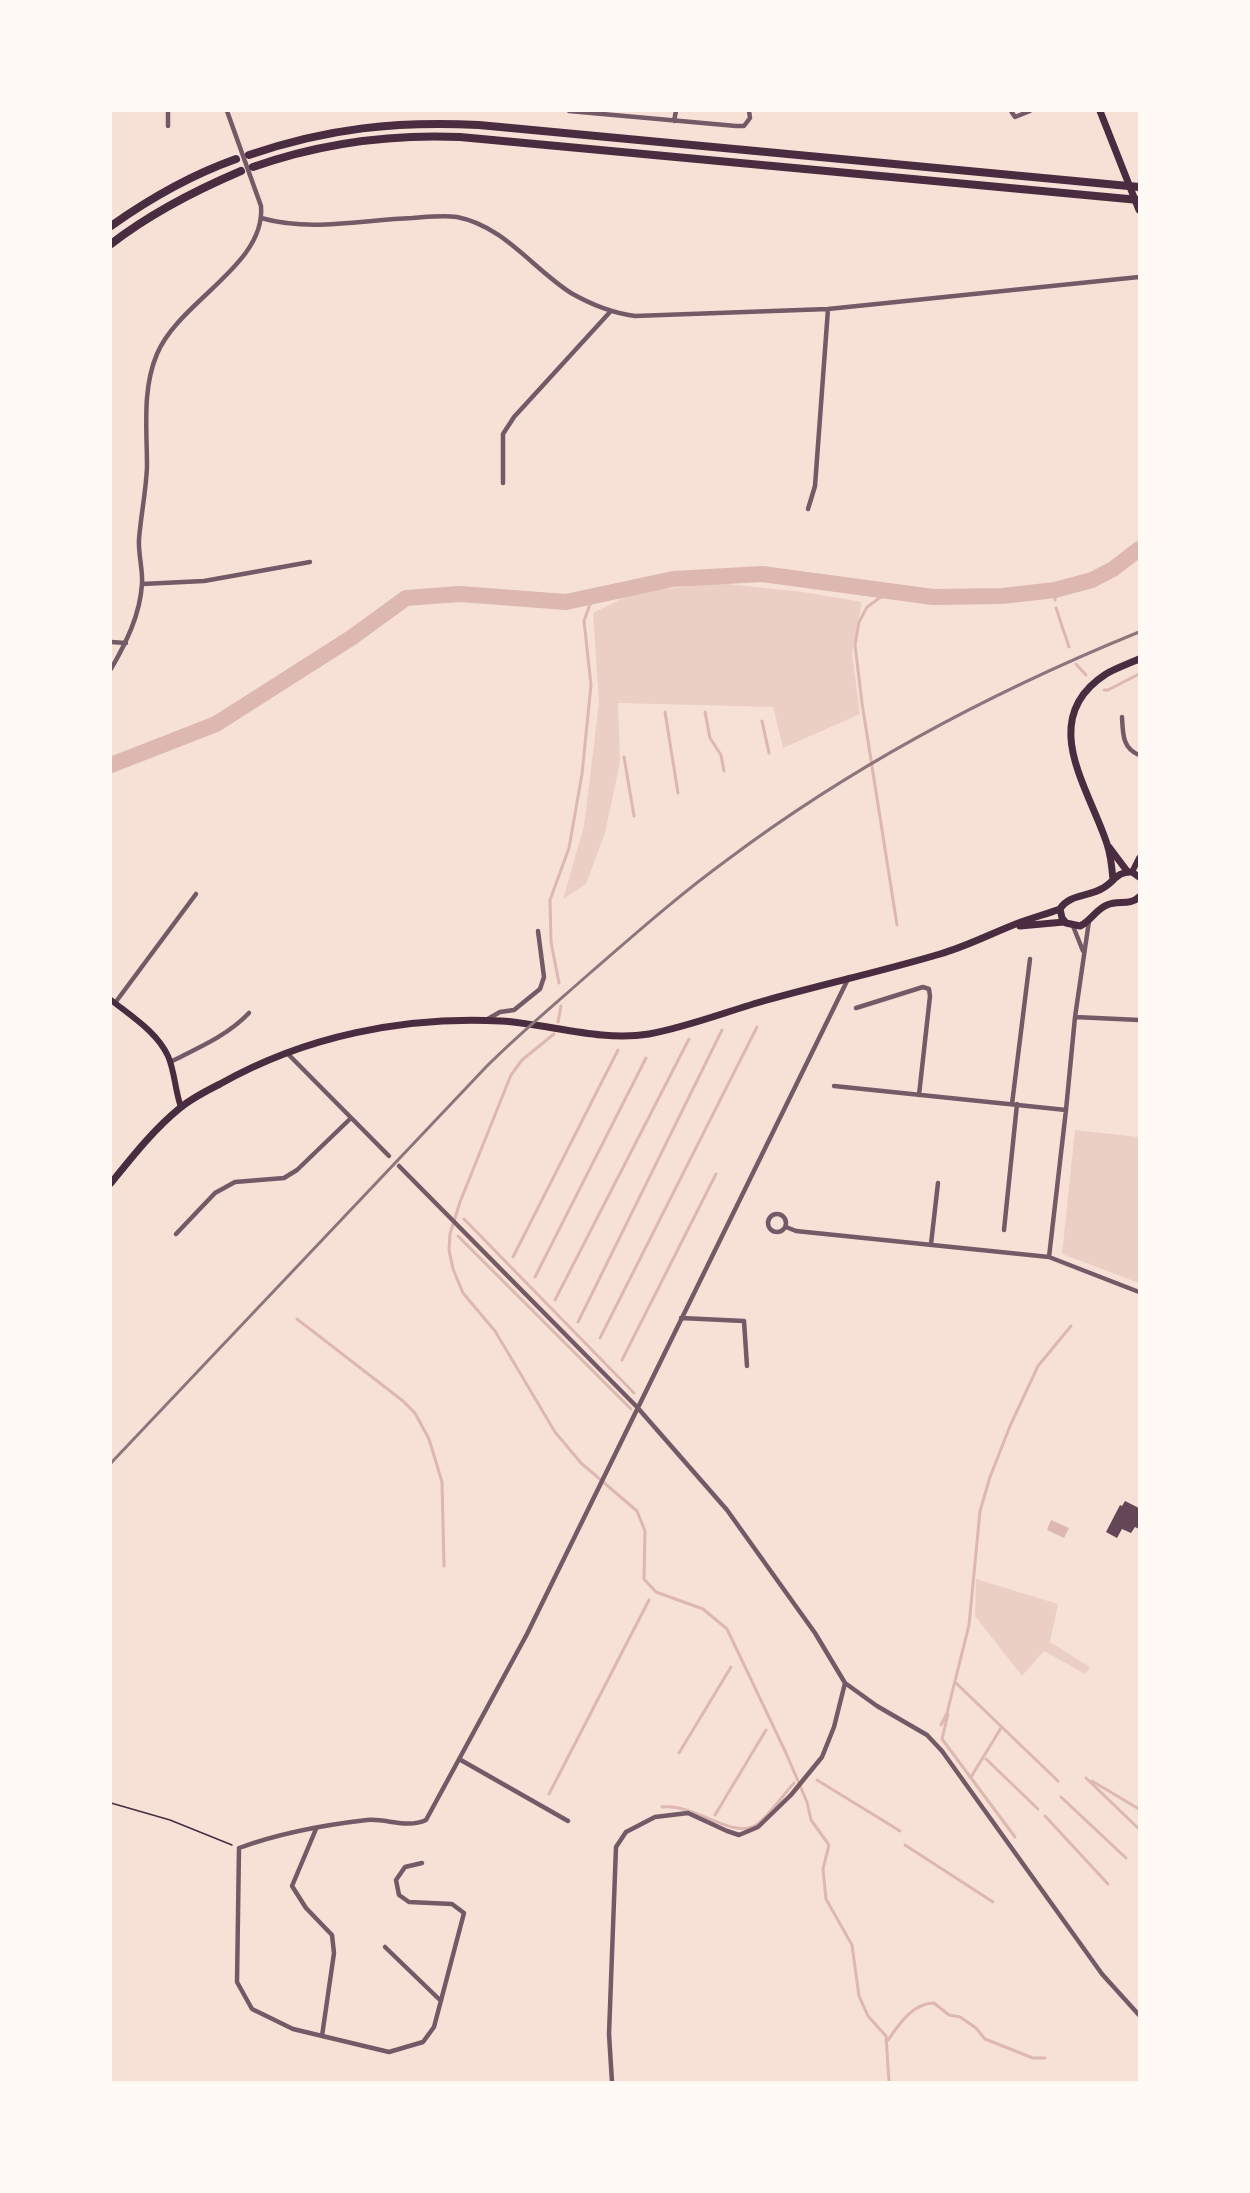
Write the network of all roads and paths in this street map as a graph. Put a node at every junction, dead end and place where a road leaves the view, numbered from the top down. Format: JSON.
{"nodes":[{"id":1,"x":168,"y":111,"type":"edge"},
{"id":2,"x":227,"y":111,"type":"edge"},
{"id":3,"x":569,"y":111,"type":"edge"},
{"id":4,"x":676,"y":111,"type":"edge"},
{"id":5,"x":749,"y":111,"type":"edge"},
{"id":6,"x":1011,"y":111,"type":"edge"},
{"id":7,"x":1030,"y":111,"type":"edge"},
{"id":8,"x":1100,"y":111,"type":"edge"},
{"id":9,"x":603,"y":112,"type":"edge"},
{"id":10,"x":674,"y":121,"type":"junction"},
{"id":11,"x":168,"y":126,"type":"dead end"},
{"id":12,"x":249,"y":155,"type":"dead end"},
{"id":13,"x":236,"y":159,"type":"dead end"},
{"id":14,"x":253,"y":166,"type":"dead end"},
{"id":15,"x":241,"y":171,"type":"dead end"},
{"id":16,"x":1139,"y":187,"type":"edge"},
{"id":17,"x":1139,"y":200,"type":"edge"},
{"id":18,"x":1139,"y":210,"type":"edge"},
{"id":19,"x":261,"y":218,"type":"junction"},
{"id":20,"x":111,"y":226,"type":"edge"},
{"id":21,"x":111,"y":244,"type":"edge"},
{"id":22,"x":1139,"y":277,"type":"edge"},
{"id":23,"x":828,"y":309,"type":"junction"},
{"id":24,"x":610,"y":312,"type":"junction"},
{"id":25,"x":502,"y":483,"type":"dead end"},
{"id":26,"x":808,"y":509,"type":"dead end"},
{"id":27,"x":310,"y":562,"type":"dead end"},
{"id":28,"x":142,"y":584,"type":"junction"},
{"id":29,"x":111,"y":642,"type":"edge"},
{"id":30,"x":126,"y":643,"type":"junction"},
{"id":31,"x":1139,"y":659,"type":"edge"},
{"id":32,"x":111,"y":669,"type":"edge"},
{"id":33,"x":1122,"y":717,"type":"dead end"},
{"id":34,"x":1139,"y":755,"type":"edge"},
{"id":35,"x":1108,"y":845,"type":"junction"},
{"id":36,"x":1139,"y":858,"type":"edge"},
{"id":37,"x":1129,"y":872,"type":"junction"},
{"id":38,"x":1139,"y":877,"type":"edge"},
{"id":39,"x":1113,"y":880,"type":"junction"},
{"id":40,"x":196,"y":894,"type":"dead end"},
{"id":41,"x":1138,"y":901,"type":"edge"},
{"id":42,"x":1060,"y":909,"type":"junction"},
{"id":43,"x":1089,"y":921,"type":"junction"},
{"id":44,"x":1064,"y":922,"type":"junction"},
{"id":45,"x":1011,"y":926,"type":"junction"},
{"id":46,"x":1072,"y":926,"type":"junction"},
{"id":47,"x":538,"y":931,"type":"dead end"},
{"id":48,"x":1083,"y":953,"type":"junction"},
{"id":49,"x":1030,"y":959,"type":"dead end"},
{"id":50,"x":849,"y":977,"type":"junction"},
{"id":51,"x":113,"y":1001,"type":"edge"},
{"id":52,"x":856,"y":1008,"type":"dead end"},
{"id":53,"x":514,"y":1010,"type":"junction"},
{"id":54,"x":249,"y":1012,"type":"dead end"},
{"id":55,"x":1075,"y":1017,"type":"junction"},
{"id":56,"x":486,"y":1020,"type":"junction"},
{"id":57,"x":1139,"y":1020,"type":"edge"},
{"id":58,"x":512,"y":1022,"type":"junction"},
{"id":59,"x":287,"y":1053,"type":"junction"},
{"id":60,"x":170,"y":1062,"type":"junction"},
{"id":61,"x":834,"y":1086,"type":"dead end"},
{"id":62,"x":919,"y":1095,"type":"junction"},
{"id":63,"x":1015,"y":1104,"type":"junction"},
{"id":64,"x":181,"y":1107,"type":"junction"},
{"id":65,"x":1066,"y":1110,"type":"junction"},
{"id":66,"x":351,"y":1118,"type":"junction"},
{"id":67,"x":389,"y":1156,"type":"dead end"},
{"id":68,"x":399,"y":1166,"type":"dead end"},
{"id":69,"x":111,"y":1183,"type":"edge"},
{"id":70,"x":938,"y":1183,"type":"dead end"},
{"id":71,"x":786,"y":1227,"type":"junction"},
{"id":72,"x":1004,"y":1230,"type":"dead end"},
{"id":73,"x":176,"y":1234,"type":"dead end"},
{"id":74,"x":931,"y":1244,"type":"junction"},
{"id":75,"x":1049,"y":1257,"type":"junction"},
{"id":76,"x":1139,"y":1292,"type":"edge"},
{"id":77,"x":681,"y":1318,"type":"junction"},
{"id":78,"x":747,"y":1366,"type":"dead end"},
{"id":79,"x":638,"y":1407,"type":"junction"},
{"id":80,"x":845,"y":1683,"type":"junction"},
{"id":81,"x":459,"y":1759,"type":"junction"},
{"id":82,"x":111,"y":1803,"type":"edge"},
{"id":83,"x":568,"y":1821,"type":"dead end"},
{"id":84,"x":316,"y":1829,"type":"junction"},
{"id":85,"x":239,"y":1848,"type":"junction"},
{"id":86,"x":422,"y":1863,"type":"dead end"},
{"id":87,"x":385,"y":1947,"type":"dead end"},
{"id":88,"x":441,"y":2001,"type":"junction"},
{"id":89,"x":1139,"y":2016,"type":"edge"},
{"id":90,"x":322,"y":2036,"type":"junction"},
{"id":91,"x":612,"y":2082,"type":"edge"}],
"edges":[{"from":1,"to":11,"type":"street"},
{"from":2,"to":19,"type":"street"},
{"from":3,"to":9,"type":"street"},
{"from":4,"to":10,"type":"street"},
{"from":5,"to":10,"type":"street"},
{"from":6,"to":7,"type":"street"},
{"from":8,"to":18,"type":"main road"},
{"from":9,"to":10,"type":"street"},
{"from":12,"to":16,"type":"highway"},
{"from":13,"to":20,"type":"highway"},
{"from":14,"to":17,"type":"highway"},
{"from":15,"to":21,"type":"highway"},
{"from":19,"to":24,"type":"street"},
{"from":19,"to":28,"type":"street"},
{"from":22,"to":23,"type":"street"},
{"from":23,"to":24,"type":"street"},
{"from":23,"to":26,"type":"street"},
{"from":24,"to":25,"type":"street"},
{"from":27,"to":28,"type":"street"},
{"from":28,"to":30,"type":"street"},
{"from":29,"to":30,"type":"street"},
{"from":30,"to":32,"type":"street"},
{"from":31,"to":35,"type":"main road"},
{"from":33,"to":34,"type":"street"},
{"from":35,"to":37,"type":"main road"},
{"from":35,"to":39,"type":"main road"},
{"from":36,"to":37,"type":"main road"},
{"from":37,"to":38,"type":"main road"},
{"from":37,"to":39,"type":"main road"},
{"from":39,"to":42,"type":"main road"},
{"from":40,"to":51,"type":"street"},
{"from":41,"to":43,"type":"main road"},
{"from":42,"to":44,"type":"main road"},
{"from":42,"to":45,"type":"main road"},
{"from":43,"to":46,"type":"main road"},
{"from":43,"to":48,"type":"street"},
{"from":44,"to":45,"type":"main road"},
{"from":44,"to":46,"type":"main road"},
{"from":45,"to":50,"type":"main road"},
{"from":46,"to":48,"type":"street"},
{"from":47,"to":53,"type":"street"},
{"from":48,"to":55,"type":"street"},
{"from":49,"to":63,"type":"street"},
{"from":50,"to":58,"type":"main road"},
{"from":50,"to":77,"type":"street"},
{"from":51,"to":60,"type":"main road"},
{"from":52,"to":62,"type":"street"},
{"from":53,"to":56,"type":"street"},
{"from":53,"to":58,"type":"street"},
{"from":54,"to":60,"type":"street"},
{"from":55,"to":57,"type":"street"},
{"from":55,"to":65,"type":"street"},
{"from":56,"to":58,"type":"main road"},
{"from":56,"to":59,"type":"main road"},
{"from":59,"to":64,"type":"main road"},
{"from":59,"to":66,"type":"street"},
{"from":60,"to":64,"type":"main road"},
{"from":61,"to":62,"type":"street"},
{"from":62,"to":63,"type":"street"},
{"from":63,"to":65,"type":"street"},
{"from":63,"to":72,"type":"street"},
{"from":64,"to":69,"type":"main road"},
{"from":65,"to":75,"type":"street"},
{"from":66,"to":67,"type":"street"},
{"from":66,"to":73,"type":"street"},
{"from":68,"to":79,"type":"street"},
{"from":70,"to":74,"type":"street"},
{"from":71,"to":71,"type":"street"},
{"from":71,"to":74,"type":"street"},
{"from":74,"to":75,"type":"street"},
{"from":75,"to":76,"type":"street"},
{"from":77,"to":78,"type":"street"},
{"from":77,"to":79,"type":"street"},
{"from":79,"to":80,"type":"street"},
{"from":79,"to":81,"type":"street"},
{"from":80,"to":89,"type":"street"},
{"from":80,"to":91,"type":"street"},
{"from":81,"to":83,"type":"street"},
{"from":81,"to":84,"type":"street"},
{"from":82,"to":85,"type":"path"},
{"from":84,"to":85,"type":"street"},
{"from":84,"to":90,"type":"street"},
{"from":85,"to":90,"type":"street"},
{"from":86,"to":88,"type":"street"},
{"from":87,"to":88,"type":"street"},
{"from":88,"to":90,"type":"street"}]}
